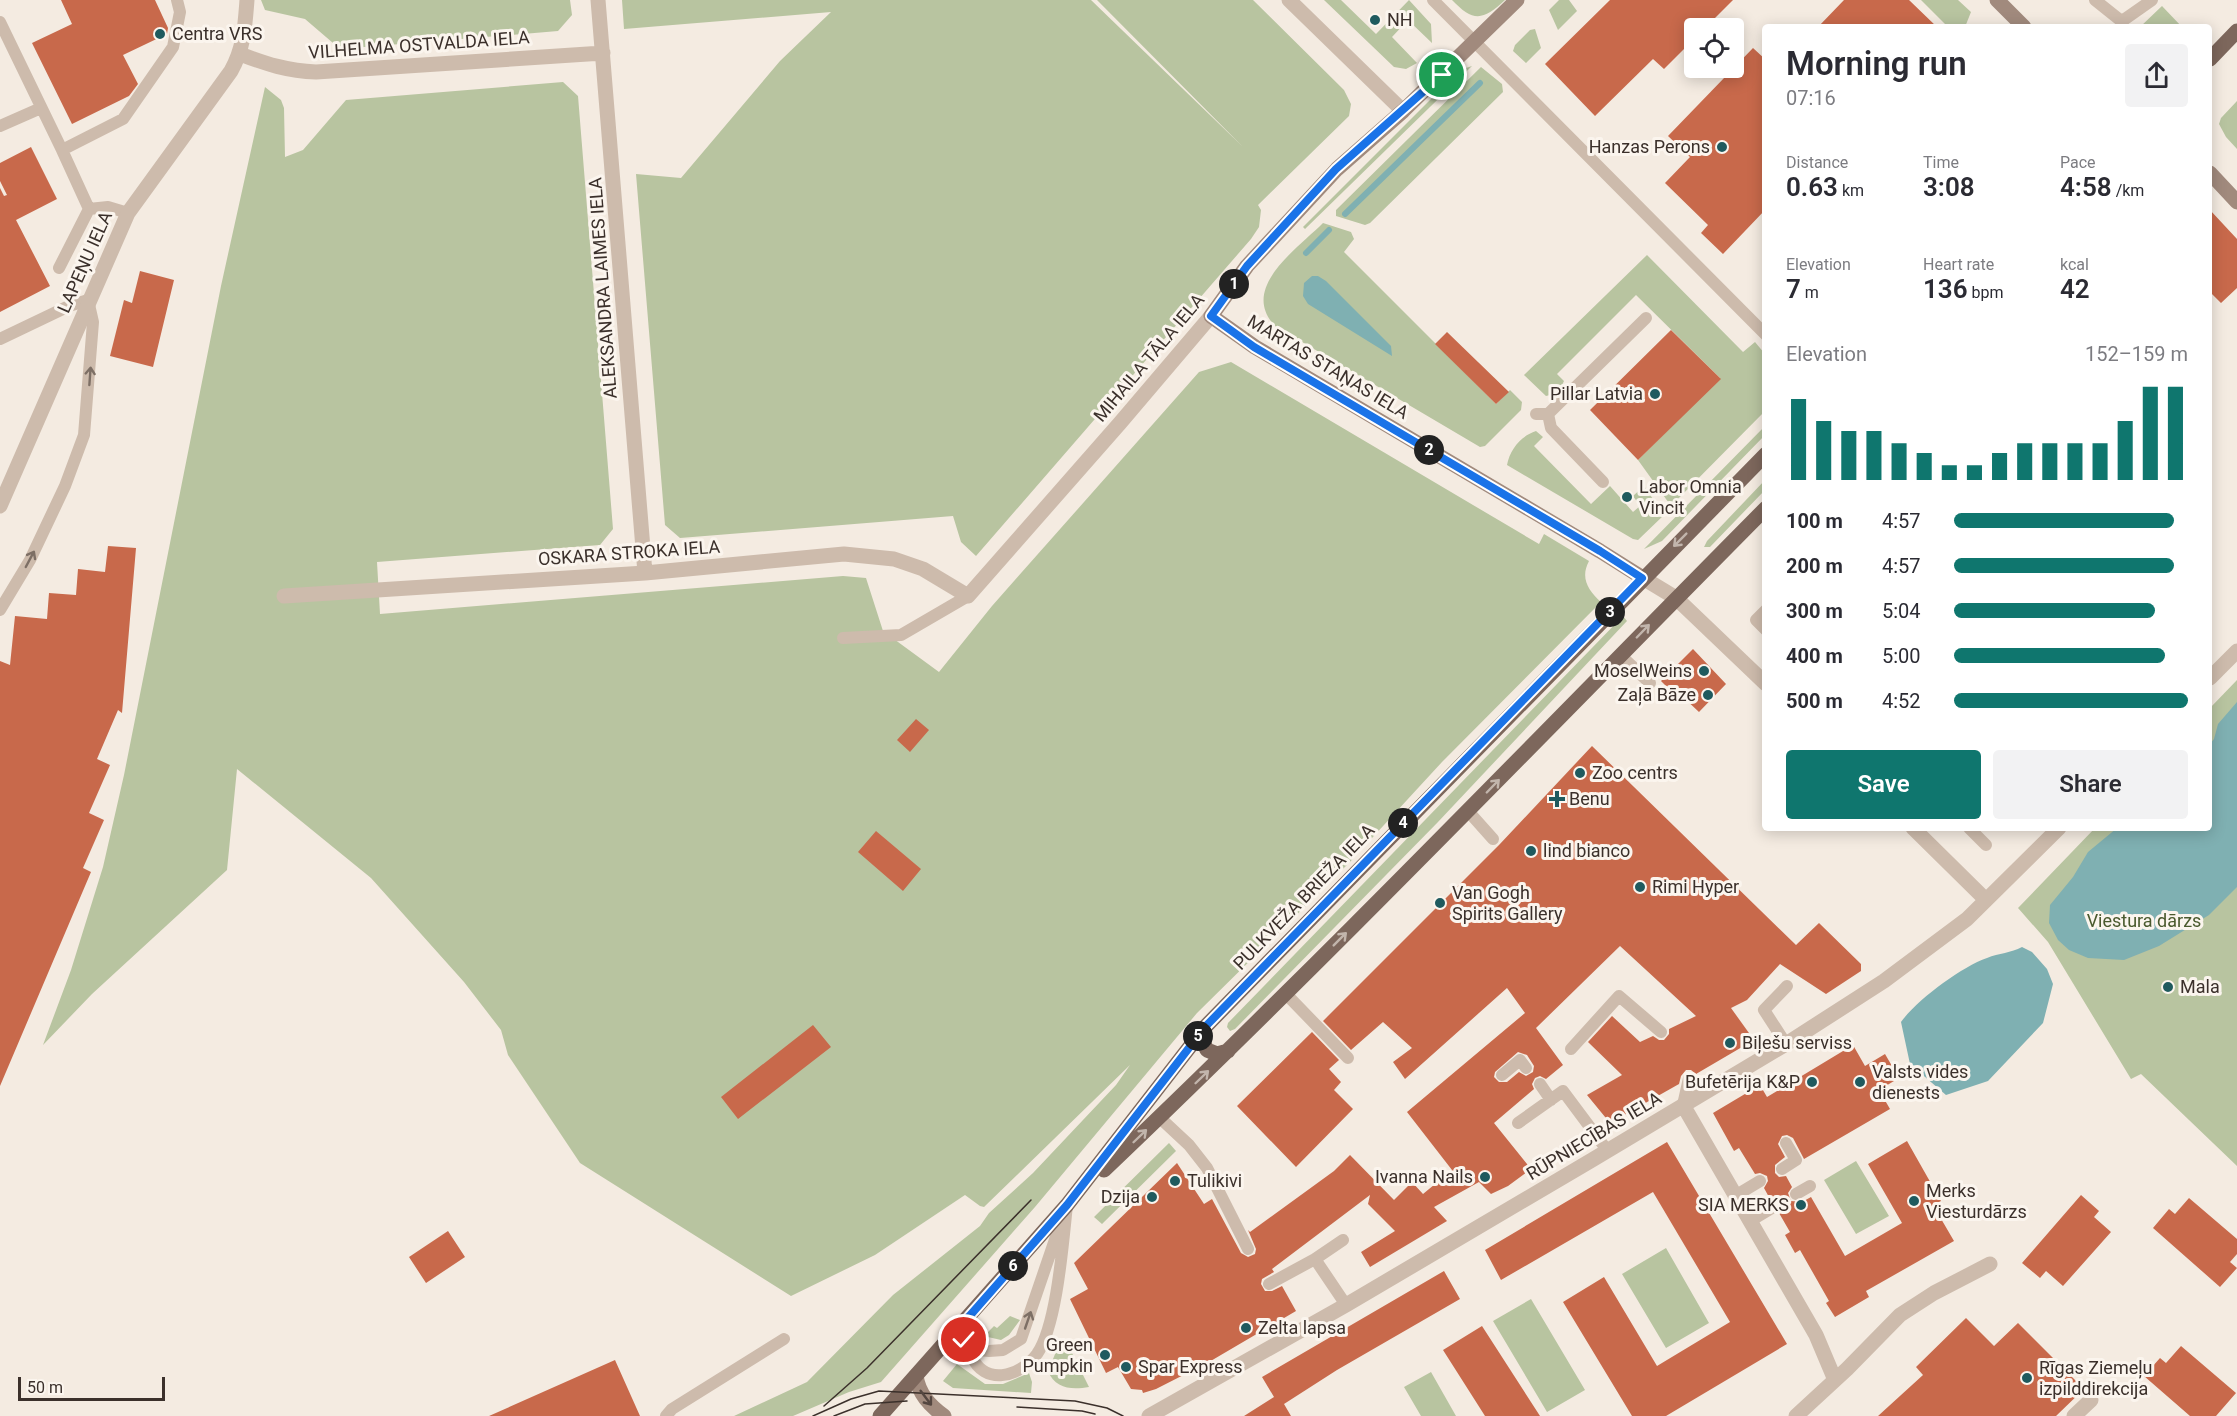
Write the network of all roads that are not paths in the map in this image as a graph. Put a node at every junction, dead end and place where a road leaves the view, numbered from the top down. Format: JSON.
{"nodes":[{"id":1,"x":177,"y":0,"type":"edge"},
{"id":2,"x":247,"y":0,"type":"edge"},
{"id":3,"x":598,"y":0,"type":"edge"},
{"id":4,"x":1289,"y":0,"type":"edge"},
{"id":5,"x":1433,"y":0,"type":"edge"},
{"id":6,"x":1517,"y":0,"type":"edge"},
{"id":7,"x":1997,"y":0,"type":"edge"},
{"id":8,"x":2094,"y":0,"type":"edge"},
{"id":9,"x":2152,"y":0,"type":"edge"},
{"id":10,"x":0,"y":22,"type":"edge"},
{"id":11,"x":2021,"y":24,"type":"edge"},
{"id":12,"x":2237,"y":31,"type":"edge"},
{"id":13,"x":1475,"y":42,"type":"junction"},
{"id":14,"x":603,"y":53,"type":"junction"},
{"id":15,"x":240,"y":54,"type":"junction"},
{"id":16,"x":2212,"y":57,"type":"edge"},
{"id":17,"x":41,"y":108,"type":"junction"},
{"id":18,"x":1403,"y":111,"type":"junction"},
{"id":19,"x":0,"y":126,"type":"edge"},
{"id":20,"x":62,"y":150,"type":"junction"},
{"id":21,"x":2212,"y":175,"type":"edge"},
{"id":22,"x":2237,"y":202,"type":"edge"},
{"id":23,"x":89,"y":209,"type":"junction"},
{"id":24,"x":128,"y":213,"type":"junction"},
{"id":25,"x":59,"y":268,"type":"dead end"},
{"id":26,"x":88,"y":300,"type":"junction"},
{"id":27,"x":1211,"y":316,"type":"junction"},
{"id":28,"x":1646,"y":318,"type":"dead end"},
{"id":29,"x":1762,"y":331,"type":"edge"},
{"id":30,"x":0,"y":339,"type":"edge"},
{"id":31,"x":1762,"y":458,"type":"edge"},
{"id":32,"x":1603,"y":482,"type":"dead end"},
{"id":33,"x":0,"y":506,"type":"edge"},
{"id":34,"x":1762,"y":512,"type":"edge"},
{"id":35,"x":645,"y":573,"type":"junction"},
{"id":36,"x":1642,"y":578,"type":"junction"},
{"id":37,"x":284,"y":596,"type":"dead end"},
{"id":38,"x":968,"y":596,"type":"junction"},
{"id":39,"x":1676,"y":598,"type":"junction"},
{"id":40,"x":0,"y":610,"type":"edge"},
{"id":41,"x":1762,"y":614,"type":"edge"},
{"id":42,"x":1762,"y":626,"type":"edge"},
{"id":43,"x":843,"y":638,"type":"dead end"},
{"id":44,"x":2237,"y":651,"type":"edge"},
{"id":45,"x":1620,"y":655,"type":"junction"},
{"id":46,"x":2212,"y":676,"type":"edge"},
{"id":47,"x":1762,"y":680,"type":"edge"},
{"id":48,"x":1650,"y":683,"type":"dead end"},
{"id":49,"x":1468,"y":811,"type":"junction"},
{"id":50,"x":1916,"y":831,"type":"edge"},
{"id":51,"x":1972,"y":831,"type":"edge"},
{"id":52,"x":2056,"y":831,"type":"edge"},
{"id":53,"x":1493,"y":839,"type":"dead end"},
{"id":54,"x":1986,"y":845,"type":"dead end"},
{"id":55,"x":1986,"y":900,"type":"junction"},
{"id":56,"x":1788,"y":986,"type":"dead end"},
{"id":57,"x":1286,"y":994,"type":"junction"},
{"id":58,"x":1206,"y":1026,"type":"junction"},
{"id":59,"x":1661,"y":1032,"type":"dead end"},
{"id":60,"x":1786,"y":1044,"type":"junction"},
{"id":61,"x":1572,"y":1049,"type":"dead end"},
{"id":62,"x":1228,"y":1051,"type":"junction"},
{"id":63,"x":1348,"y":1058,"type":"dead end"},
{"id":64,"x":1526,"y":1068,"type":"dead end"},
{"id":65,"x":1502,"y":1075,"type":"dead end"},
{"id":66,"x":1689,"y":1078,"type":"dead end"},
{"id":67,"x":1540,"y":1084,"type":"dead end"},
{"id":68,"x":1551,"y":1100,"type":"junction"},
{"id":69,"x":1683,"y":1105,"type":"junction"},
{"id":70,"x":1160,"y":1117,"type":"junction"},
{"id":71,"x":1518,"y":1123,"type":"dead end"},
{"id":72,"x":1786,"y":1143,"type":"dead end"},
{"id":73,"x":1607,"y":1150,"type":"junction"},
{"id":74,"x":1782,"y":1169,"type":"dead end"},
{"id":75,"x":1760,"y":1181,"type":"dead end"},
{"id":76,"x":1810,"y":1186,"type":"dead end"},
{"id":77,"x":1796,"y":1194,"type":"dead end"},
{"id":78,"x":1735,"y":1196,"type":"junction"},
{"id":79,"x":1067,"y":1205,"type":"junction"},
{"id":80,"x":1775,"y":1206,"type":"dead end"},
{"id":81,"x":1750,"y":1221,"type":"junction"},
{"id":82,"x":1343,"y":1240,"type":"dead end"},
{"id":83,"x":1248,"y":1250,"type":"dead end"},
{"id":84,"x":1315,"y":1259,"type":"junction"},
{"id":85,"x":1990,"y":1264,"type":"dead end"},
{"id":86,"x":1269,"y":1284,"type":"dead end"},
{"id":87,"x":1346,"y":1305,"type":"junction"},
{"id":88,"x":966,"y":1320,"type":"junction"},
{"id":89,"x":784,"y":1339,"type":"dead end"},
{"id":90,"x":969,"y":1349,"type":"junction"},
{"id":91,"x":916,"y":1376,"type":"junction"},
{"id":92,"x":1834,"y":1380,"type":"junction"},
{"id":93,"x":2091,"y":1400,"type":"dead end"},
{"id":94,"x":666,"y":1416,"type":"edge"},
{"id":95,"x":880,"y":1416,"type":"edge"},
{"id":96,"x":944,"y":1416,"type":"edge"},
{"id":97,"x":1149,"y":1416,"type":"edge"},
{"id":98,"x":1796,"y":1416,"type":"edge"},
{"id":99,"x":2074,"y":1416,"type":"edge"}],
"edges":[{"from":1,"to":20,"type":"lane"},
{"from":2,"to":15,"type":"street","name":"LAPEŅU IELA"},
{"from":3,"to":14,"type":"street","name":"ALEKSANDRA LAIMES IELA"},
{"from":4,"to":18,"type":"street"},
{"from":5,"to":13,"type":"lane"},
{"from":6,"to":13,"type":"street","name":"MIHAILA TĀLA IELA"},
{"from":7,"to":11,"type":"street"},
{"from":8,"to":9,"type":"lane"},
{"from":10,"to":17,"type":"lane"},
{"from":12,"to":16,"type":"main road"},
{"from":13,"to":18,"type":"street","name":"MIHAILA TĀLA IELA"},
{"from":13,"to":29,"type":"lane"},
{"from":14,"to":15,"type":"street","name":"VILHELMA OSTVALDA IELA"},
{"from":14,"to":35,"type":"street","name":"ALEKSANDRA LAIMES IELA"},
{"from":15,"to":24,"type":"street","name":"LAPEŅU IELA"},
{"from":17,"to":19,"type":"lane"},
{"from":17,"to":20,"type":"lane"},
{"from":18,"to":27,"type":"street","name":"MIHAILA TĀLA IELA"},
{"from":20,"to":23,"type":"lane"},
{"from":21,"to":22,"type":"street"},
{"from":23,"to":24,"type":"lane"},
{"from":23,"to":25,"type":"lane"},
{"from":24,"to":26,"type":"street","name":"LAPEŅU IELA"},
{"from":26,"to":30,"type":"lane"},
{"from":26,"to":33,"type":"street","name":"LAPEŅU IELA"},
{"from":40,"to":26,"type":"lane","one_way":true},
{"from":27,"to":36,"type":"street","name":"MARTAS STAŅAS IELA"},
{"from":27,"to":38,"type":"street","name":"MIHAILA TĀLA IELA"},
{"from":28,"to":32,"type":"lane"},
{"from":31,"to":36,"type":"main road","name":"PULKVEŽA BRIEŽA IELA","one_way":true},
{"from":34,"to":39,"type":"main road","name":"PULKVEŽA BRIEŽA IELA"},
{"from":35,"to":37,"type":"street","name":"OSKARA STROKA IELA"},
{"from":35,"to":38,"type":"street","name":"OSKARA STROKA IELA"},
{"from":36,"to":39,"type":"street"},
{"from":36,"to":58,"type":"main road","name":"PULKVEŽA BRIEŽA IELA"},
{"from":38,"to":43,"type":"lane"},
{"from":45,"to":39,"type":"main road","name":"PULKVEŽA BRIEŽA IELA","one_way":true},
{"from":39,"to":47,"type":"street"},
{"from":41,"to":42,"type":"lane"},
{"from":44,"to":46,"type":"street"},
{"from":45,"to":48,"type":"lane"},
{"from":49,"to":45,"type":"main road","name":"PULKVEŽA BRIEŽA IELA","one_way":true},
{"from":49,"to":53,"type":"lane"},
{"from":57,"to":49,"type":"main road","name":"PULKVEŽA BRIEŽA IELA","one_way":true},
{"from":50,"to":55,"type":"street"},
{"from":51,"to":54,"type":"lane"},
{"from":52,"to":55,"type":"street","name":"RŪPNIECĪBAS IELA"},
{"from":55,"to":60,"type":"street","name":"RŪPNIECĪBAS IELA"},
{"from":56,"to":60,"type":"lane"},
{"from":57,"to":62,"type":"main road","name":"PULKVEŽA BRIEŽA IELA"},
{"from":57,"to":63,"type":"lane"},
{"from":58,"to":62,"type":"main road"},
{"from":58,"to":79,"type":"main road","name":"PULKVEŽA BRIEŽA IELA"},
{"from":59,"to":61,"type":"lane"},
{"from":60,"to":69,"type":"street","name":"RŪPNIECĪBAS IELA"},
{"from":70,"to":62,"type":"main road","name":"PULKVEŽA BRIEŽA IELA","one_way":true},
{"from":64,"to":65,"type":"lane"},
{"from":66,"to":69,"type":"lane"},
{"from":67,"to":68,"type":"lane"},
{"from":68,"to":71,"type":"lane"},
{"from":68,"to":73,"type":"lane"},
{"from":69,"to":73,"type":"street","name":"RŪPNIECĪBAS IELA"},
{"from":69,"to":78,"type":"street"},
{"from":79,"to":70,"type":"main road","name":"PULKVEŽA BRIEŽA IELA","one_way":true},
{"from":70,"to":83,"type":"lane"},
{"from":72,"to":74,"type":"lane"},
{"from":73,"to":87,"type":"street","name":"RŪPNIECĪBAS IELA"},
{"from":75,"to":78,"type":"lane"},
{"from":76,"to":77,"type":"lane"},
{"from":78,"to":81,"type":"street"},
{"from":79,"to":88,"type":"main road","name":"PULKVEŽA BRIEŽA IELA"},
{"from":90,"to":79,"type":"lane","one_way":true},
{"from":79,"to":90,"type":"lane"},
{"from":80,"to":81,"type":"lane"},
{"from":81,"to":92,"type":"street"},
{"from":82,"to":84,"type":"lane"},
{"from":84,"to":86,"type":"lane"},
{"from":84,"to":87,"type":"lane"},
{"from":85,"to":92,"type":"street"},
{"from":87,"to":97,"type":"street","name":"RŪPNIECĪBAS IELA"},
{"from":88,"to":90,"type":"lane"},
{"from":88,"to":91,"type":"main road","name":"PULKVEŽA BRIEŽA IELA"},
{"from":89,"to":94,"type":"lane"},
{"from":91,"to":95,"type":"main road","name":"PULKVEŽA BRIEŽA IELA"},
{"from":91,"to":96,"type":"street","one_way":true},
{"from":92,"to":98,"type":"street"},
{"from":93,"to":99,"type":"street"}]}
